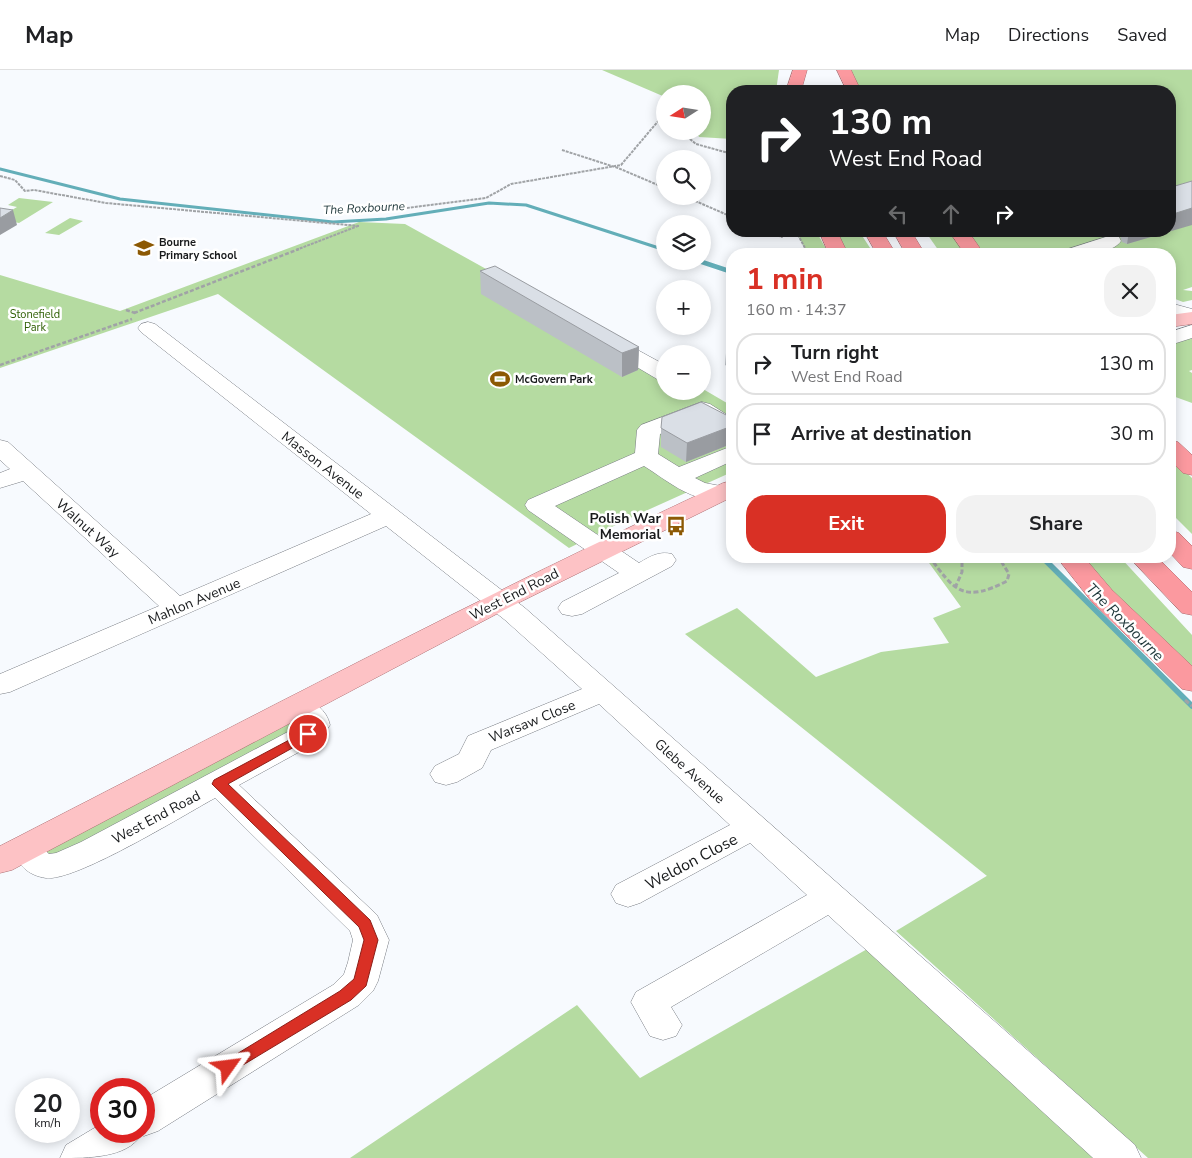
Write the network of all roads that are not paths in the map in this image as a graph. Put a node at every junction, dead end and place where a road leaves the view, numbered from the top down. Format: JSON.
{"nodes":[{"id":1,"x":800,"y":70,"type":"edge"},
{"id":2,"x":835,"y":70,"type":"edge"},
{"id":3,"x":844,"y":70,"type":"edge"},
{"id":4,"x":796,"y":85,"type":"edge"},
{"id":5,"x":836,"y":85,"type":"edge"},
{"id":6,"x":851,"y":85,"type":"edge"},
{"id":7,"x":876,"y":237,"type":"edge"},
{"id":8,"x":906,"y":237,"type":"edge"},
{"id":9,"x":962,"y":237,"type":"edge"},
{"id":10,"x":1112,"y":241,"type":"dead end"},
{"id":11,"x":883,"y":248,"type":"edge"},
{"id":12,"x":912,"y":248,"type":"edge"},
{"id":13,"x":971,"y":248,"type":"edge"},
{"id":14,"x":1090,"y":248,"type":"edge"},
{"id":15,"x":140,"y":318,"type":"road end"},
{"id":16,"x":1184,"y":319,"type":"edge"},
{"id":17,"x":1176,"y":330,"type":"edge"},
{"id":18,"x":589,"y":331,"type":"edge"},
{"id":19,"x":656,"y":369,"type":"edge"},
{"id":20,"x":698,"y":400,"type":"edge"},
{"id":21,"x":726,"y":422,"type":"edge"},
{"id":22,"x":0,"y":447,"type":"edge"},
{"id":23,"x":1176,"y":453,"type":"edge"},
{"id":24,"x":726,"y":456,"type":"edge"},
{"id":25,"x":646,"y":458,"type":"junction"},
{"id":26,"x":1192,"y":468,"type":"edge"},
{"id":27,"x":26,"y":471,"type":"junction"},
{"id":28,"x":676,"y":477,"type":"junction"},
{"id":29,"x":0,"y":481,"type":"edge"},
{"id":30,"x":726,"y":490,"type":"edge"},
{"id":31,"x":726,"y":490,"type":"edge"},
{"id":32,"x":388,"y":516,"type":"junction"},
{"id":33,"x":1176,"y":544,"type":"edge"},
{"id":34,"x":602,"y":550,"type":"junction"},
{"id":35,"x":664,"y":560,"type":"dead end"},
{"id":36,"x":1192,"y":561,"type":"edge"},
{"id":37,"x":1075,"y":563,"type":"edge"},
{"id":38,"x":1149,"y":563,"type":"edge"},
{"id":39,"x":638,"y":574,"type":"junction"},
{"id":40,"x":498,"y":602,"type":"junction"},
{"id":41,"x":1192,"y":606,"type":"edge"},
{"id":42,"x":177,"y":608,"type":"junction"},
{"id":43,"x":572,"y":608,"type":"dead end"},
{"id":44,"x":1192,"y":682,"type":"edge"},
{"id":45,"x":0,"y":685,"type":"edge"},
{"id":46,"x":602,"y":692,"type":"junction"},
{"id":47,"x":299,"y":706,"type":"junction"},
{"id":48,"x":446,"y":774,"type":"dead end"},
{"id":49,"x":219,"y":784,"type":"junction"},
{"id":50,"x":754,"y":827,"type":"junction"},
{"id":51,"x":8,"y":854,"type":"edge"},
{"id":52,"x":628,"y":894,"type":"dead end"},
{"id":53,"x":832,"y":897,"type":"junction"},
{"id":54,"x":663,"y":1025,"type":"dead end"},
{"id":55,"x":155,"y":1112,"type":"edge"},
{"id":56,"x":104,"y":1143,"type":"edge"},
{"id":57,"x":80,"y":1158,"type":"edge"},
{"id":58,"x":1121,"y":1158,"type":"edge"}],
"edges":[{"from":1,"to":4,"type":"highway"},
{"from":2,"to":5,"type":"highway"},
{"from":3,"to":6,"type":"highway"},
{"from":7,"to":11,"type":"highway"},
{"from":8,"to":12,"type":"highway"},
{"from":9,"to":13,"type":"highway"},
{"from":10,"to":14,"type":"street"},
{"from":15,"to":32,"type":"street","name":"Masson Avenue"},
{"from":16,"to":17,"type":"street"},
{"from":18,"to":19,"type":"street"},
{"from":20,"to":21,"type":"street"},
{"from":20,"to":25,"type":"street"},
{"from":22,"to":27,"type":"street","name":"Walnut Way"},
{"from":23,"to":26,"type":"highway"},
{"from":24,"to":28,"type":"street"},
{"from":25,"to":28,"type":"street"},
{"from":25,"to":34,"type":"street"},
{"from":27,"to":29,"type":"street"},
{"from":27,"to":42,"type":"street","name":"Walnut Way"},
{"from":28,"to":30,"type":"street"},
{"from":31,"to":34,"type":"main road","name":"West End Road"},
{"from":32,"to":40,"type":"street","name":"Masson Avenue"},
{"from":32,"to":42,"type":"street","name":"Mahlon Avenue"},
{"from":33,"to":36,"type":"highway"},
{"from":34,"to":39,"type":"street"},
{"from":34,"to":40,"type":"main road","name":"West End Road"},
{"from":35,"to":39,"type":"street"},
{"from":37,"to":44,"type":"highway"},
{"from":38,"to":41,"type":"highway"},
{"from":39,"to":43,"type":"street"},
{"from":40,"to":46,"type":"street","name":"Glebe Avenue"},
{"from":40,"to":47,"type":"main road","name":"West End Road"},
{"from":42,"to":45,"type":"street","name":"Mahlon Avenue"},
{"from":46,"to":48,"type":"street","name":"Warsaw Close"},
{"from":46,"to":50,"type":"street","name":"Glebe Avenue"},
{"from":47,"to":49,"type":"street","name":"West End Road"},
{"from":47,"to":51,"type":"main road","name":"West End Road"},
{"from":49,"to":51,"type":"street","name":"West End Road"},
{"from":49,"to":55,"type":"street"},
{"from":50,"to":52,"type":"street","name":"Weldon Close"},
{"from":50,"to":53,"type":"street","name":"Glebe Avenue"},
{"from":53,"to":54,"type":"street"},
{"from":53,"to":58,"type":"street","name":"Glebe Avenue"},
{"from":56,"to":57,"type":"street"}]}
